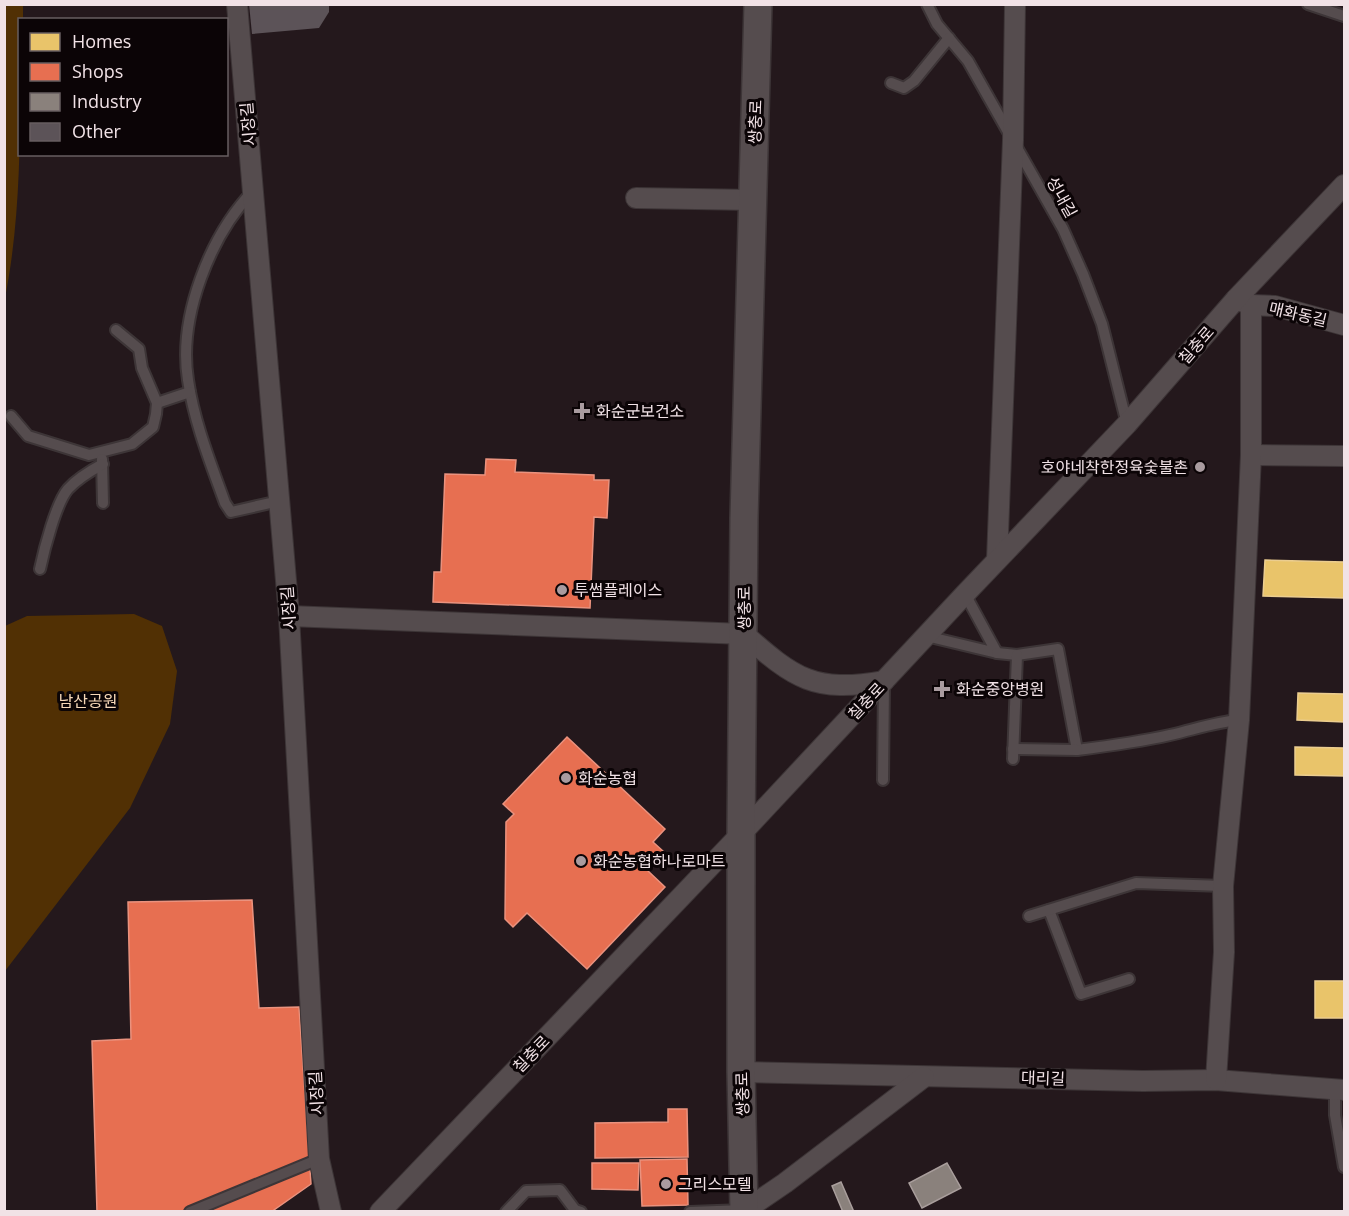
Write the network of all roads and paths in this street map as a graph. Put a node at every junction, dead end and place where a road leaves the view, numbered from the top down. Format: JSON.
{"nodes":[{"id":1,"x":237,"y":4,"type":"edge"},
{"id":2,"x":758,"y":4,"type":"edge"},
{"id":3,"x":927,"y":4,"type":"edge"},
{"id":4,"x":1015,"y":4,"type":"edge"},
{"id":5,"x":1308,"y":4,"type":"edge"},
{"id":6,"x":1344,"y":16,"type":"edge"},
{"id":7,"x":949,"y":38,"type":"junction"},
{"id":8,"x":891,"y":83,"type":"dead end"},
{"id":9,"x":1013,"y":140,"type":"junction"},
{"id":10,"x":1344,"y":185,"type":"edge"},
{"id":11,"x":253,"y":191,"type":"junction"},
{"id":12,"x":636,"y":198,"type":"dead end"},
{"id":13,"x":753,"y":200,"type":"junction"},
{"id":14,"x":1244,"y":302,"type":"junction"},
{"id":15,"x":1344,"y":325,"type":"edge"},
{"id":16,"x":116,"y":330,"type":"dead end"},
{"id":17,"x":190,"y":392,"type":"junction"},
{"id":18,"x":157,"y":403,"type":"junction"},
{"id":19,"x":11,"y":416,"type":"dead end"},
{"id":20,"x":1127,"y":424,"type":"junction"},
{"id":21,"x":1251,"y":455,"type":"junction"},
{"id":22,"x":1344,"y":456,"type":"edge"},
{"id":23,"x":102,"y":459,"type":"junction"},
{"id":24,"x":279,"y":501,"type":"junction"},
{"id":25,"x":103,"y":503,"type":"dead end"},
{"id":26,"x":997,"y":560,"type":"junction"},
{"id":27,"x":40,"y":569,"type":"dead end"},
{"id":28,"x":965,"y":594,"type":"junction"},
{"id":29,"x":290,"y":616,"type":"junction"},
{"id":30,"x":744,"y":634,"type":"junction"},
{"id":31,"x":926,"y":636,"type":"junction"},
{"id":32,"x":997,"y":653,"type":"junction"},
{"id":33,"x":1017,"y":655,"type":"junction"},
{"id":34,"x":884,"y":681,"type":"junction"},
{"id":35,"x":1239,"y":720,"type":"junction"},
{"id":36,"x":1077,"y":750,"type":"junction"},
{"id":37,"x":883,"y":780,"type":"dead end"},
{"id":38,"x":741,"y":834,"type":"junction"},
{"id":39,"x":1223,"y":886,"type":"junction"},
{"id":40,"x":1049,"y":910,"type":"junction"},
{"id":41,"x":1029,"y":916,"type":"dead end"},
{"id":42,"x":1129,"y":979,"type":"dead end"},
{"id":43,"x":741,"y":1072,"type":"junction"},
{"id":44,"x":924,"y":1077,"type":"junction"},
{"id":45,"x":1216,"y":1080,"type":"junction"},
{"id":46,"x":1340,"y":1090,"type":"edge"},
{"id":47,"x":319,"y":1159,"type":"junction"},
{"id":48,"x":1344,"y":1167,"type":"edge"},
{"id":49,"x":744,"y":1211,"type":"edge"},
{"id":50,"x":190,"y":1212,"type":"edge"},
{"id":51,"x":331,"y":1212,"type":"edge"},
{"id":52,"x":380,"y":1212,"type":"edge"},
{"id":53,"x":506,"y":1212,"type":"edge"},
{"id":54,"x":581,"y":1212,"type":"edge"},
{"id":55,"x":690,"y":1212,"type":"edge"}],
"edges":[{"from":1,"to":11,"type":"street","name":"시장길"},
{"from":2,"to":13,"type":"main road","name":"쌍충로"},
{"from":3,"to":7,"type":"lane","name":"성내길"},
{"from":4,"to":9,"type":"street"},
{"from":5,"to":6,"type":"lane"},
{"from":7,"to":8,"type":"lane"},
{"from":7,"to":9,"type":"lane","name":"성내길"},
{"from":9,"to":20,"type":"lane","name":"성내길"},
{"from":9,"to":26,"type":"street"},
{"from":10,"to":14,"type":"street","name":"칠충로"},
{"from":11,"to":17,"type":"lane"},
{"from":11,"to":24,"type":"street","name":"시장길"},
{"from":12,"to":13,"type":"street"},
{"from":13,"to":30,"type":"main road","name":"쌍충로"},
{"from":14,"to":15,"type":"street","name":"매화동길"},
{"from":14,"to":20,"type":"street","name":"칠충로"},
{"from":14,"to":21,"type":"street"},
{"from":16,"to":18,"type":"lane"},
{"from":17,"to":18,"type":"lane"},
{"from":17,"to":24,"type":"lane"},
{"from":18,"to":23,"type":"lane"},
{"from":19,"to":23,"type":"lane"},
{"from":20,"to":26,"type":"street","name":"칠충로"},
{"from":21,"to":22,"type":"street"},
{"from":21,"to":35,"type":"street"},
{"from":23,"to":25,"type":"lane"},
{"from":23,"to":27,"type":"lane"},
{"from":24,"to":29,"type":"street","name":"시장길"},
{"from":26,"to":28,"type":"street","name":"칠충로"},
{"from":28,"to":31,"type":"street","name":"칠충로"},
{"from":28,"to":32,"type":"lane"},
{"from":29,"to":30,"type":"street"},
{"from":29,"to":47,"type":"street","name":"시장길"},
{"from":30,"to":34,"type":"street"},
{"from":30,"to":38,"type":"main road","name":"쌍충로"},
{"from":31,"to":32,"type":"lane"},
{"from":31,"to":34,"type":"street","name":"칠충로"},
{"from":32,"to":33,"type":"lane"},
{"from":33,"to":36,"type":"lane"},
{"from":33,"to":36,"type":"lane"},
{"from":34,"to":37,"type":"lane"},
{"from":34,"to":38,"type":"street","name":"칠충로"},
{"from":35,"to":36,"type":"lane"},
{"from":35,"to":39,"type":"street"},
{"from":38,"to":43,"type":"main road","name":"쌍충로"},
{"from":38,"to":52,"type":"street","name":"칠충로"},
{"from":39,"to":40,"type":"lane"},
{"from":39,"to":45,"type":"street"},
{"from":40,"to":41,"type":"lane"},
{"from":40,"to":42,"type":"lane"},
{"from":43,"to":44,"type":"street","name":"대리길"},
{"from":43,"to":49,"type":"main road","name":"쌍충로"},
{"from":44,"to":45,"type":"street","name":"대리길"},
{"from":44,"to":49,"type":"street"},
{"from":45,"to":46,"type":"street","name":"대리길"},
{"from":46,"to":48,"type":"lane"},
{"from":47,"to":50,"type":"lane"},
{"from":47,"to":51,"type":"street","name":"시장길"},
{"from":49,"to":55,"type":"lane"},
{"from":53,"to":54,"type":"lane"}]}
